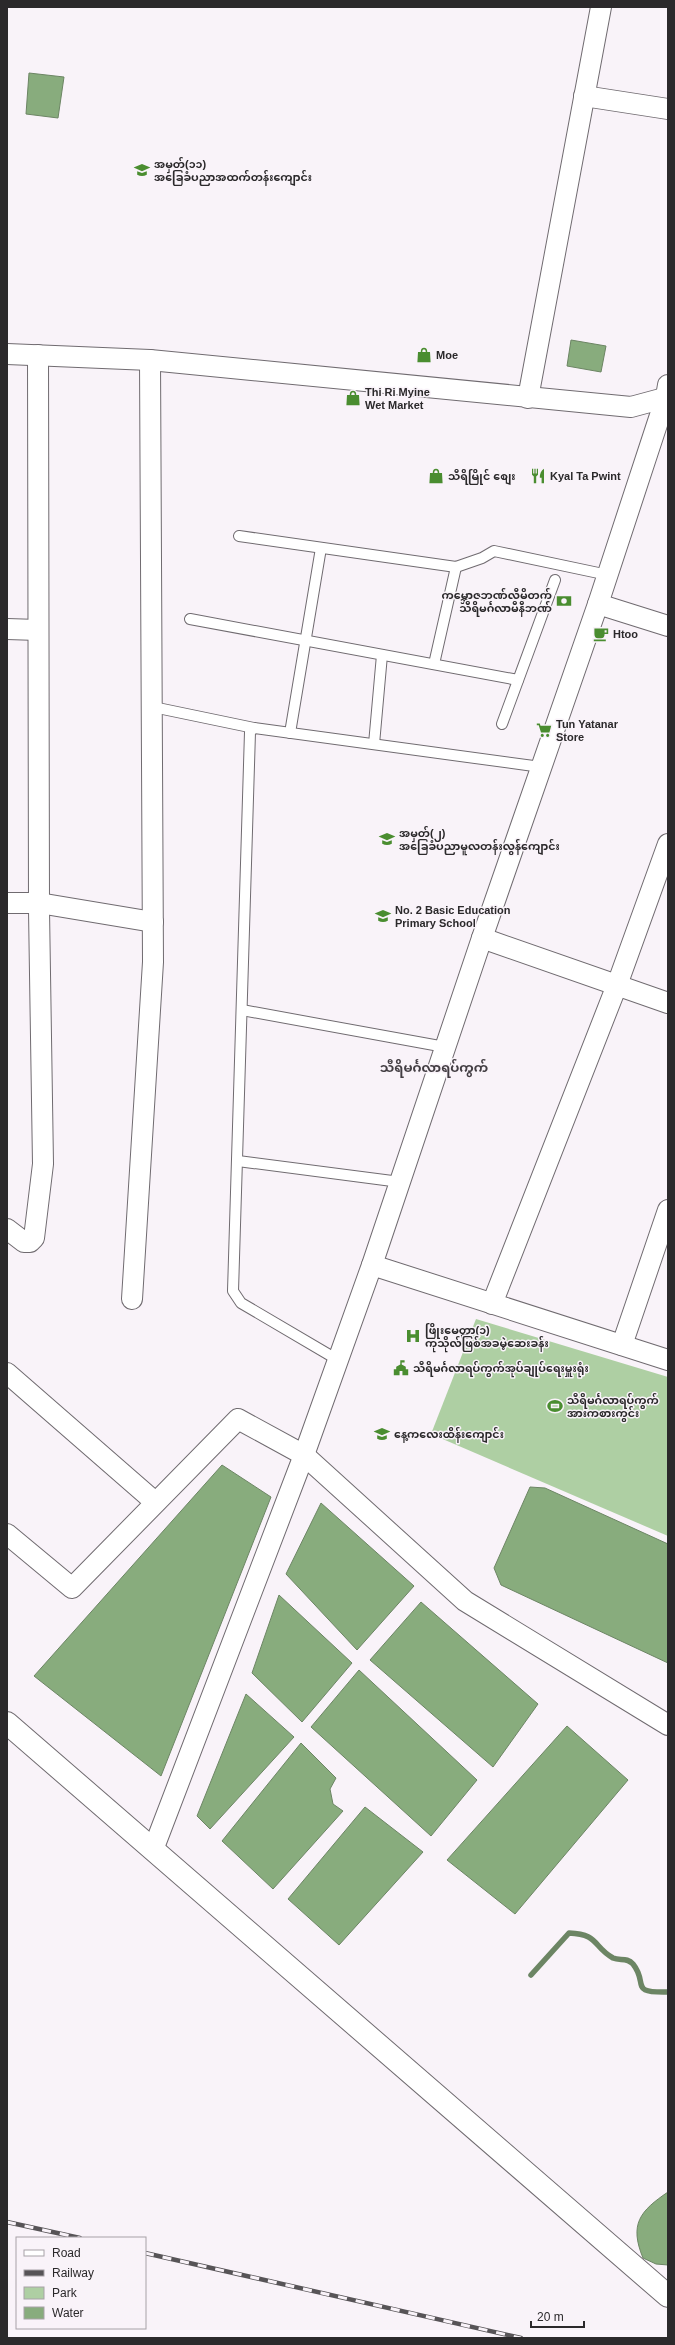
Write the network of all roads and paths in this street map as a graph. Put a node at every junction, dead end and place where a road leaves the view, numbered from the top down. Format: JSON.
{"nodes":[{"id":1,"x":601,"y":7,"type":"edge"},
{"id":2,"x":584,"y":96,"type":"junction"},
{"id":3,"x":668,"y":109,"type":"edge"},
{"id":4,"x":7,"y":354,"type":"edge"},
{"id":5,"x":38,"y":355,"type":"junction"},
{"id":6,"x":150,"y":360,"type":"junction"},
{"id":7,"x":667,"y":393,"type":"edge"},
{"id":8,"x":528,"y":398,"type":"junction"},
{"id":9,"x":239,"y":536,"type":"dead end"},
{"id":10,"x":322,"y":548,"type":"junction"},
{"id":11,"x":456,"y":567,"type":"junction"},
{"id":12,"x":608,"y":575,"type":"junction"},
{"id":13,"x":554,"y":580,"type":"dead end"},
{"id":14,"x":598,"y":604,"type":"junction"},
{"id":15,"x":190,"y":619,"type":"dead end"},
{"id":16,"x":668,"y":626,"type":"edge"},
{"id":17,"x":7,"y":629,"type":"edge"},
{"id":18,"x":38,"y":630,"type":"junction"},
{"id":19,"x":306,"y":641,"type":"junction"},
{"id":20,"x":382,"y":655,"type":"junction"},
{"id":21,"x":434,"y":664,"type":"junction"},
{"id":22,"x":518,"y":680,"type":"junction"},
{"id":23,"x":153,"y":707,"type":"junction"},
{"id":24,"x":502,"y":724,"type":"dead end"},
{"id":25,"x":254,"y":728,"type":"junction"},
{"id":26,"x":290,"y":733,"type":"junction"},
{"id":27,"x":374,"y":744,"type":"junction"},
{"id":28,"x":541,"y":767,"type":"junction"},
{"id":29,"x":668,"y":844,"type":"edge"},
{"id":30,"x":7,"y":902,"type":"edge"},
{"id":31,"x":39,"y":903,"type":"junction"},
{"id":32,"x":152,"y":922,"type":"junction"},
{"id":33,"x":482,"y":938,"type":"junction"},
{"id":34,"x":617,"y":985,"type":"junction"},
{"id":35,"x":668,"y":1003,"type":"edge"},
{"id":36,"x":242,"y":1010,"type":"junction"},
{"id":37,"x":445,"y":1047,"type":"junction"},
{"id":38,"x":238,"y":1161,"type":"junction"},
{"id":39,"x":400,"y":1182,"type":"junction"},
{"id":40,"x":668,"y":1210,"type":"edge"},
{"id":41,"x":7,"y":1229,"type":"edge"},
{"id":42,"x":372,"y":1266,"type":"junction"},
{"id":43,"x":132,"y":1299,"type":"dead end"},
{"id":44,"x":492,"y":1304,"type":"junction"},
{"id":45,"x":622,"y":1345,"type":"junction"},
{"id":46,"x":338,"y":1360,"type":"junction"},
{"id":47,"x":668,"y":1360,"type":"edge"},
{"id":48,"x":7,"y":1373,"type":"edge"},
{"id":49,"x":304,"y":1455,"type":"junction"},
{"id":50,"x":156,"y":1502,"type":"junction"},
{"id":51,"x":7,"y":1534,"type":"edge"},
{"id":52,"x":7,"y":1723,"type":"edge"},
{"id":53,"x":668,"y":1725,"type":"edge"},
{"id":54,"x":153,"y":1850,"type":"junction"},
{"id":55,"x":668,"y":2296,"type":"edge"}],
"edges":[{"from":1,"to":2,"type":"street"},
{"from":2,"to":3,"type":"street"},
{"from":2,"to":8,"type":"street"},
{"from":4,"to":5,"type":"street"},
{"from":5,"to":6,"type":"street"},
{"from":5,"to":18,"type":"street"},
{"from":6,"to":8,"type":"street"},
{"from":6,"to":23,"type":"street"},
{"from":7,"to":8,"type":"street"},
{"from":7,"to":12,"type":"street"},
{"from":9,"to":10,"type":"lane"},
{"from":10,"to":11,"type":"lane"},
{"from":10,"to":19,"type":"lane"},
{"from":11,"to":12,"type":"lane"},
{"from":11,"to":21,"type":"lane"},
{"from":12,"to":14,"type":"street"},
{"from":13,"to":22,"type":"lane"},
{"from":14,"to":16,"type":"street"},
{"from":14,"to":28,"type":"street"},
{"from":15,"to":19,"type":"lane"},
{"from":17,"to":18,"type":"street"},
{"from":18,"to":31,"type":"street"},
{"from":19,"to":20,"type":"lane"},
{"from":19,"to":26,"type":"lane"},
{"from":20,"to":21,"type":"lane"},
{"from":20,"to":27,"type":"lane"},
{"from":21,"to":22,"type":"lane"},
{"from":22,"to":24,"type":"lane"},
{"from":23,"to":25,"type":"lane"},
{"from":23,"to":32,"type":"street"},
{"from":25,"to":26,"type":"lane"},
{"from":25,"to":36,"type":"lane"},
{"from":26,"to":27,"type":"lane"},
{"from":27,"to":28,"type":"lane"},
{"from":28,"to":33,"type":"street"},
{"from":29,"to":34,"type":"street"},
{"from":30,"to":31,"type":"street"},
{"from":31,"to":32,"type":"street"},
{"from":31,"to":41,"type":"street"},
{"from":32,"to":43,"type":"street"},
{"from":33,"to":34,"type":"street"},
{"from":33,"to":37,"type":"street"},
{"from":34,"to":35,"type":"street"},
{"from":34,"to":44,"type":"street"},
{"from":36,"to":37,"type":"lane"},
{"from":36,"to":38,"type":"lane"},
{"from":37,"to":39,"type":"street"},
{"from":38,"to":39,"type":"lane"},
{"from":38,"to":46,"type":"lane"},
{"from":39,"to":42,"type":"street"},
{"from":40,"to":45,"type":"street"},
{"from":42,"to":44,"type":"street"},
{"from":42,"to":46,"type":"street"},
{"from":44,"to":45,"type":"street"},
{"from":45,"to":47,"type":"street"},
{"from":46,"to":49,"type":"street"},
{"from":48,"to":50,"type":"street"},
{"from":49,"to":50,"type":"street"},
{"from":49,"to":53,"type":"street"},
{"from":49,"to":54,"type":"street"},
{"from":50,"to":51,"type":"street"},
{"from":52,"to":54,"type":"main road"},
{"from":54,"to":55,"type":"main road"}]}
